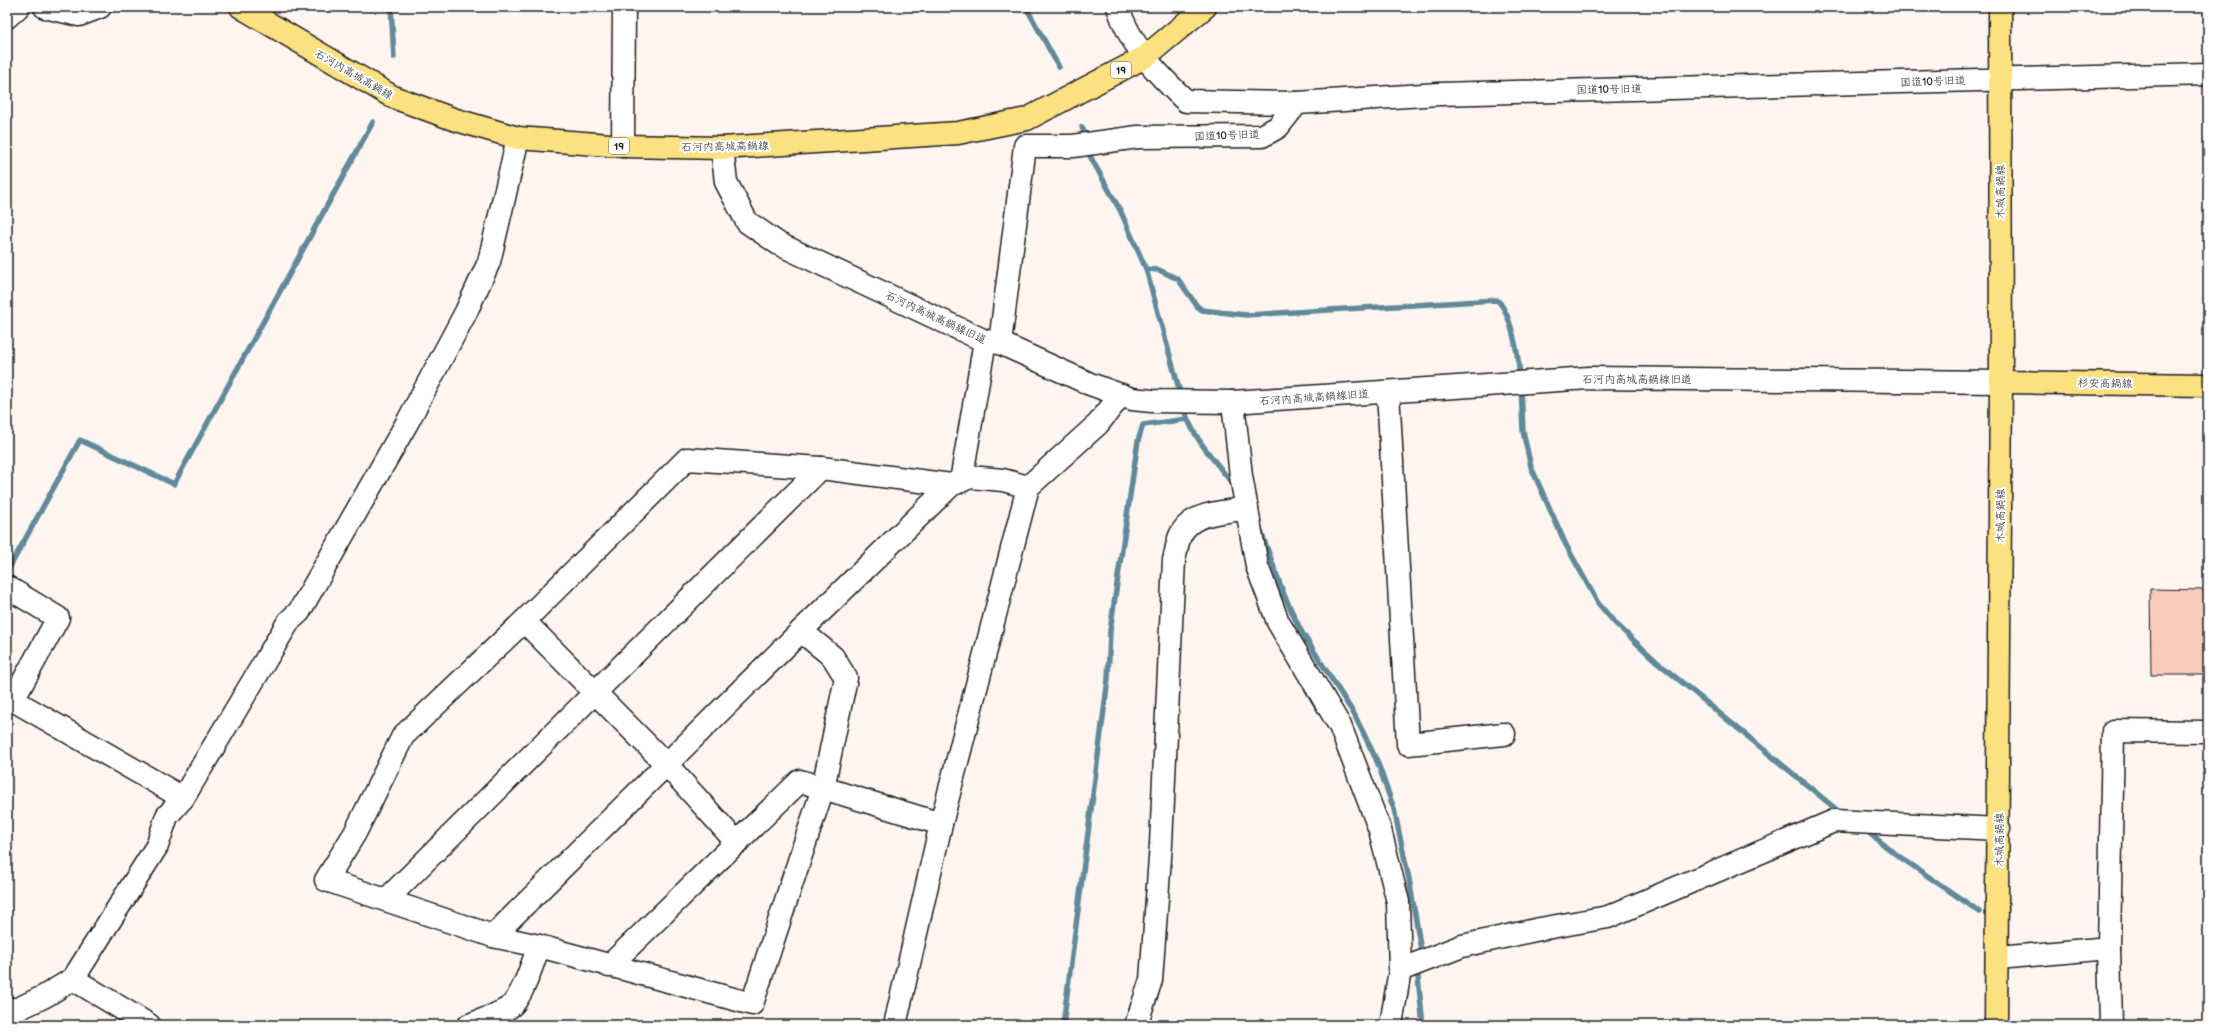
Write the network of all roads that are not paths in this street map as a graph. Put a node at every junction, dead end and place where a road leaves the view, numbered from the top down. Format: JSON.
{"nodes":[{"id":1,"x":18,"y":7,"type":"edge"},
{"id":2,"x":45,"y":7,"type":"edge"},
{"id":3,"x":100,"y":7,"type":"edge"},
{"id":4,"x":241,"y":7,"type":"edge"},
{"id":5,"x":624,"y":7,"type":"edge"},
{"id":6,"x":1118,"y":7,"type":"edge"},
{"id":7,"x":1206,"y":7,"type":"edge"},
{"id":8,"x":2000,"y":7,"type":"edge"},
{"id":9,"x":7,"y":17,"type":"edge"},
{"id":10,"x":1145,"y":57,"type":"junction"},
{"id":11,"x":2208,"y":74,"type":"edge"},
{"id":12,"x":1999,"y":79,"type":"junction"},
{"id":13,"x":1297,"y":103,"type":"junction"},
{"id":14,"x":518,"y":138,"type":"junction"},
{"id":15,"x":623,"y":146,"type":"junction"},
{"id":16,"x":722,"y":148,"type":"junction"},
{"id":17,"x":992,"y":342,"type":"junction"},
{"id":18,"x":2001,"y":382,"type":"junction"},
{"id":19,"x":2208,"y":385,"type":"edge"},
{"id":20,"x":1388,"y":392,"type":"junction"},
{"id":21,"x":1121,"y":395,"type":"junction"},
{"id":22,"x":1233,"y":402,"type":"junction"},
{"id":23,"x":821,"y":468,"type":"junction"},
{"id":24,"x":956,"y":483,"type":"junction"},
{"id":25,"x":1028,"y":487,"type":"junction"},
{"id":26,"x":1247,"y":508,"type":"junction"},
{"id":27,"x":7,"y":587,"type":"edge"},
{"id":28,"x":524,"y":621,"type":"junction"},
{"id":29,"x":801,"y":631,"type":"junction"},
{"id":30,"x":594,"y":692,"type":"junction"},
{"id":31,"x":2208,"y":732,"type":"edge"},
{"id":32,"x":1504,"y":734,"type":"dead end"},
{"id":33,"x":667,"y":765,"type":"junction"},
{"id":34,"x":823,"y":788,"type":"junction"},
{"id":35,"x":183,"y":798,"type":"junction"},
{"id":36,"x":941,"y":824,"type":"junction"},
{"id":37,"x":1999,"y":829,"type":"junction"},
{"id":38,"x":737,"y":843,"type":"junction"},
{"id":39,"x":386,"y":900,"type":"junction"},
{"id":40,"x":493,"y":936,"type":"junction"},
{"id":41,"x":538,"y":946,"type":"junction"},
{"id":42,"x":2109,"y":948,"type":"junction"},
{"id":43,"x":1998,"y":958,"type":"junction"},
{"id":44,"x":609,"y":966,"type":"junction"},
{"id":45,"x":1400,"y":970,"type":"junction"},
{"id":46,"x":73,"y":980,"type":"junction"},
{"id":47,"x":7,"y":1009,"type":"edge"},
{"id":48,"x":149,"y":1025,"type":"edge"},
{"id":49,"x":469,"y":1025,"type":"edge"},
{"id":50,"x":894,"y":1025,"type":"edge"},
{"id":51,"x":1136,"y":1025,"type":"edge"},
{"id":52,"x":1391,"y":1025,"type":"edge"},
{"id":53,"x":1996,"y":1025,"type":"edge"},
{"id":54,"x":2111,"y":1025,"type":"edge"}],
"edges":[{"from":1,"to":9,"type":"street"},
{"from":2,"to":3,"type":"street"},
{"from":4,"to":14,"type":"main road","name":"石河内高城高鍋線","number":"19"},
{"from":5,"to":15,"type":"street"},
{"from":6,"to":10,"type":"street"},
{"from":7,"to":10,"type":"main road","name":"石河内高城高鍋線","number":"19"},
{"from":8,"to":12,"type":"main road","name":"木城高鍋線"},
{"from":10,"to":13,"type":"street"},
{"from":10,"to":16,"type":"main road","name":"石河内高城高鍋線","number":"19"},
{"from":11,"to":12,"type":"street","name":"国道10号旧道"},
{"from":12,"to":13,"type":"street","name":"国道10号旧道"},
{"from":12,"to":18,"type":"main road","name":"木城高鍋線"},
{"from":13,"to":17,"type":"street","name":"国道10号旧道"},
{"from":14,"to":15,"type":"main road","name":"石河内高城高鍋線","number":"19"},
{"from":14,"to":35,"type":"street"},
{"from":15,"to":16,"type":"main road","name":"石河内高城高鍋線","number":"19"},
{"from":16,"to":17,"type":"street","name":"石河内高城高鍋線旧道"},
{"from":17,"to":21,"type":"street","name":"石河内高城高鍋線旧道"},
{"from":17,"to":24,"type":"street"},
{"from":18,"to":19,"type":"main road","name":"杉安高鍋線"},
{"from":18,"to":20,"type":"street","name":"石河内高城高鍋線旧道"},
{"from":18,"to":37,"type":"main road","name":"木城高鍋線"},
{"from":20,"to":22,"type":"street","name":"石河内高城高鍋線旧道"},
{"from":20,"to":32,"type":"street"},
{"from":21,"to":22,"type":"street","name":"石河内高城高鍋線旧道"},
{"from":21,"to":25,"type":"street"},
{"from":22,"to":26,"type":"street"},
{"from":23,"to":24,"type":"street"},
{"from":23,"to":28,"type":"street"},
{"from":23,"to":30,"type":"street"},
{"from":24,"to":25,"type":"street"},
{"from":24,"to":29,"type":"street"},
{"from":25,"to":36,"type":"street"},
{"from":26,"to":45,"type":"street"},
{"from":26,"to":51,"type":"street"},
{"from":27,"to":35,"type":"street"},
{"from":28,"to":30,"type":"street"},
{"from":28,"to":39,"type":"street"},
{"from":29,"to":33,"type":"street"},
{"from":29,"to":34,"type":"street"},
{"from":30,"to":33,"type":"street"},
{"from":30,"to":39,"type":"street"},
{"from":31,"to":42,"type":"street"},
{"from":33,"to":38,"type":"street"},
{"from":33,"to":40,"type":"street"},
{"from":34,"to":36,"type":"street"},
{"from":34,"to":38,"type":"street"},
{"from":34,"to":44,"type":"street"},
{"from":35,"to":46,"type":"street"},
{"from":36,"to":50,"type":"street"},
{"from":37,"to":43,"type":"main road","name":"木城高鍋線"},
{"from":37,"to":45,"type":"street"},
{"from":38,"to":44,"type":"street"},
{"from":39,"to":40,"type":"street"},
{"from":40,"to":41,"type":"street"},
{"from":41,"to":44,"type":"street"},
{"from":41,"to":49,"type":"street"},
{"from":42,"to":43,"type":"street"},
{"from":42,"to":54,"type":"street"},
{"from":43,"to":53,"type":"main road","name":"木城高鍋線"},
{"from":45,"to":52,"type":"street"},
{"from":46,"to":47,"type":"street"},
{"from":46,"to":48,"type":"street"}]}
